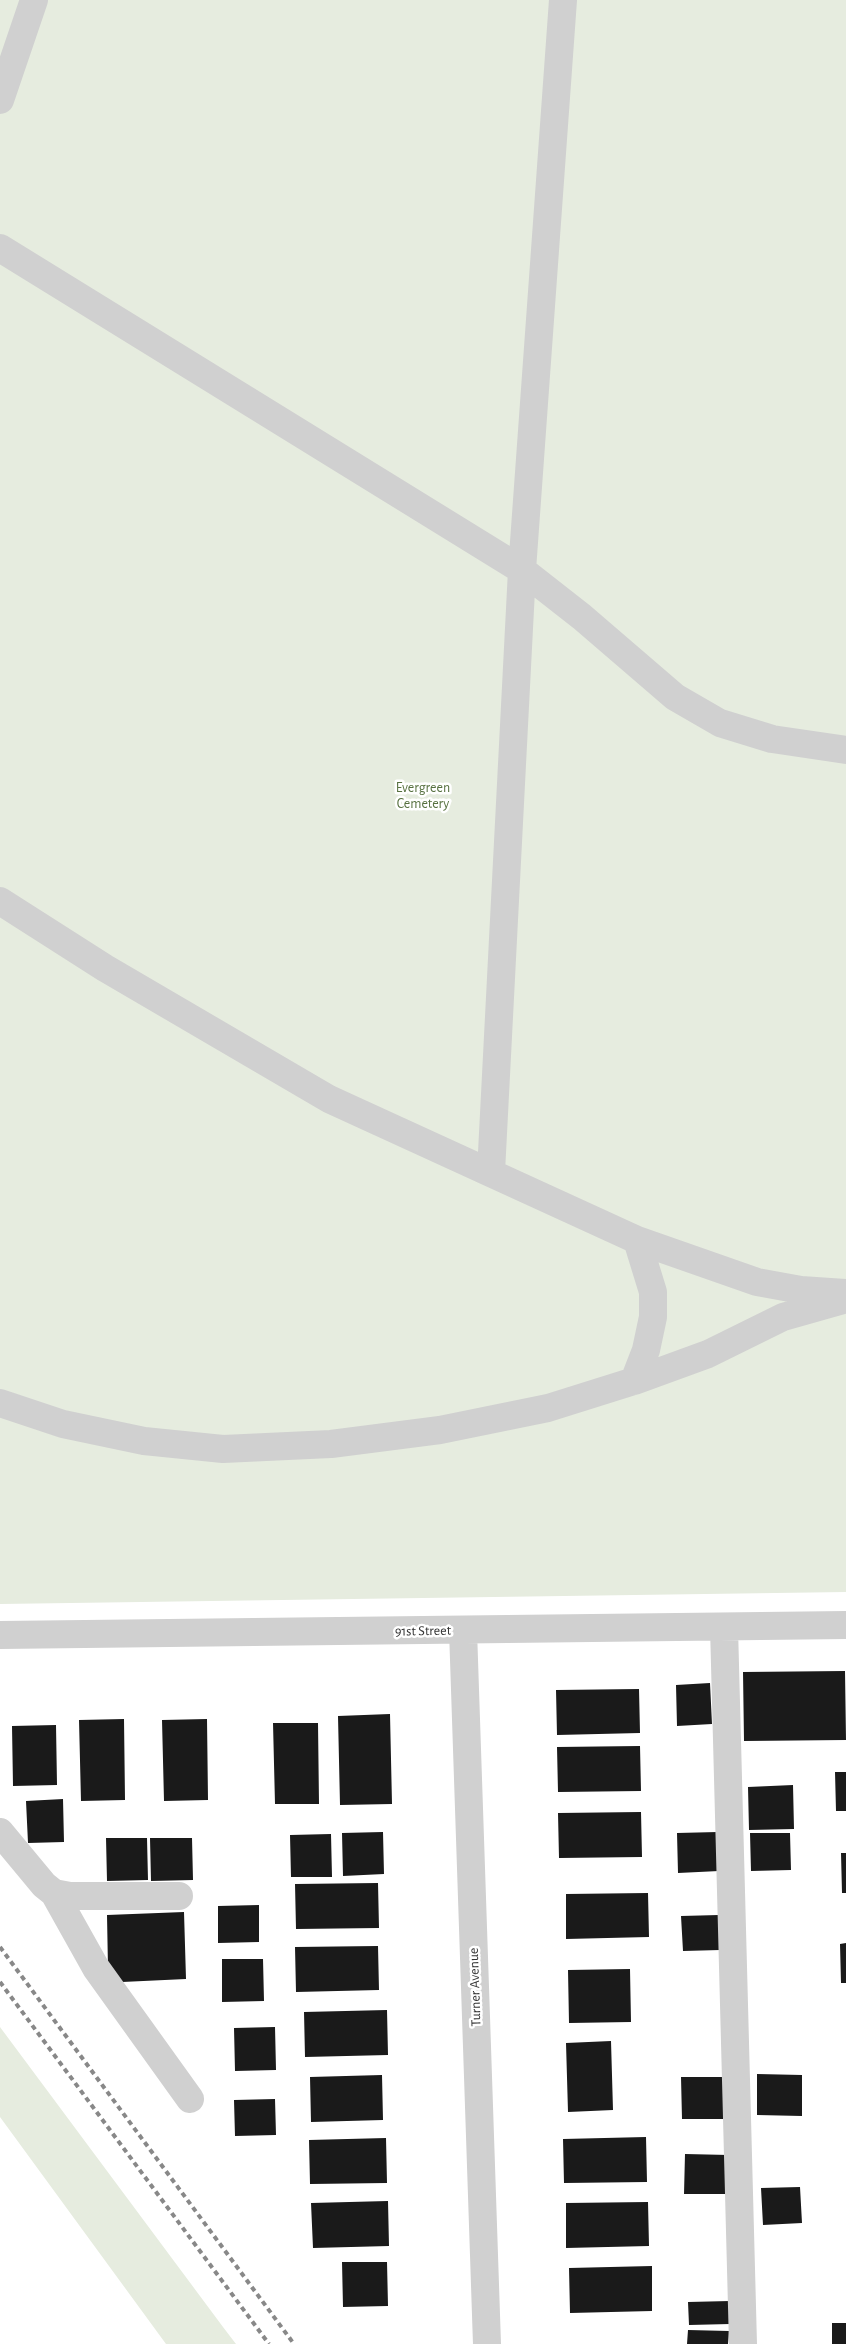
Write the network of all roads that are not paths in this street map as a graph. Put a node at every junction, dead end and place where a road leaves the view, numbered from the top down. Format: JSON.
{"nodes":[{"id":1,"x":34,"y":0,"type":"edge"},
{"id":2,"x":562,"y":0,"type":"edge"},
{"id":3,"x":0,"y":100,"type":"edge"},
{"id":4,"x":0,"y":248,"type":"edge"},
{"id":5,"x":522,"y":570,"type":"junction"},
{"id":6,"x":846,"y":750,"type":"edge"},
{"id":7,"x":0,"y":900,"type":"edge"},
{"id":8,"x":490,"y":1172,"type":"junction"},
{"id":9,"x":637,"y":1240,"type":"junction"},
{"id":10,"x":846,"y":1293,"type":"edge"},
{"id":11,"x":846,"y":1299,"type":"edge"},
{"id":12,"x":634,"y":1381,"type":"junction"},
{"id":13,"x":0,"y":1404,"type":"edge"},
{"id":14,"x":846,"y":1625,"type":"edge"},
{"id":15,"x":724,"y":1627,"type":"junction"},
{"id":16,"x":463,"y":1630,"type":"junction"},
{"id":17,"x":0,"y":1635,"type":"edge"},
{"id":18,"x":0,"y":1832,"type":"edge"},
{"id":19,"x":54,"y":1893,"type":"junction"},
{"id":20,"x":178,"y":1896,"type":"dead end"},
{"id":21,"x":190,"y":2099,"type":"dead end"},
{"id":22,"x":487,"y":2344,"type":"edge"},
{"id":23,"x":743,"y":2344,"type":"edge"}],
"edges":[{"from":1,"to":3,"type":"street"},
{"from":2,"to":5,"type":"street"},
{"from":4,"to":5,"type":"street"},
{"from":5,"to":6,"type":"street"},
{"from":5,"to":8,"type":"street"},
{"from":7,"to":8,"type":"street"},
{"from":8,"to":9,"type":"street"},
{"from":9,"to":10,"type":"street"},
{"from":9,"to":12,"type":"street"},
{"from":11,"to":12,"type":"street"},
{"from":12,"to":13,"type":"street"},
{"from":14,"to":15,"type":"street","name":"91st Street"},
{"from":15,"to":16,"type":"street","name":"91st Street"},
{"from":15,"to":23,"type":"street"},
{"from":16,"to":17,"type":"street","name":"91st Street"},
{"from":16,"to":22,"type":"street","name":"Turner Avenue"},
{"from":18,"to":19,"type":"street"},
{"from":19,"to":20,"type":"street"},
{"from":19,"to":21,"type":"street"}]}
